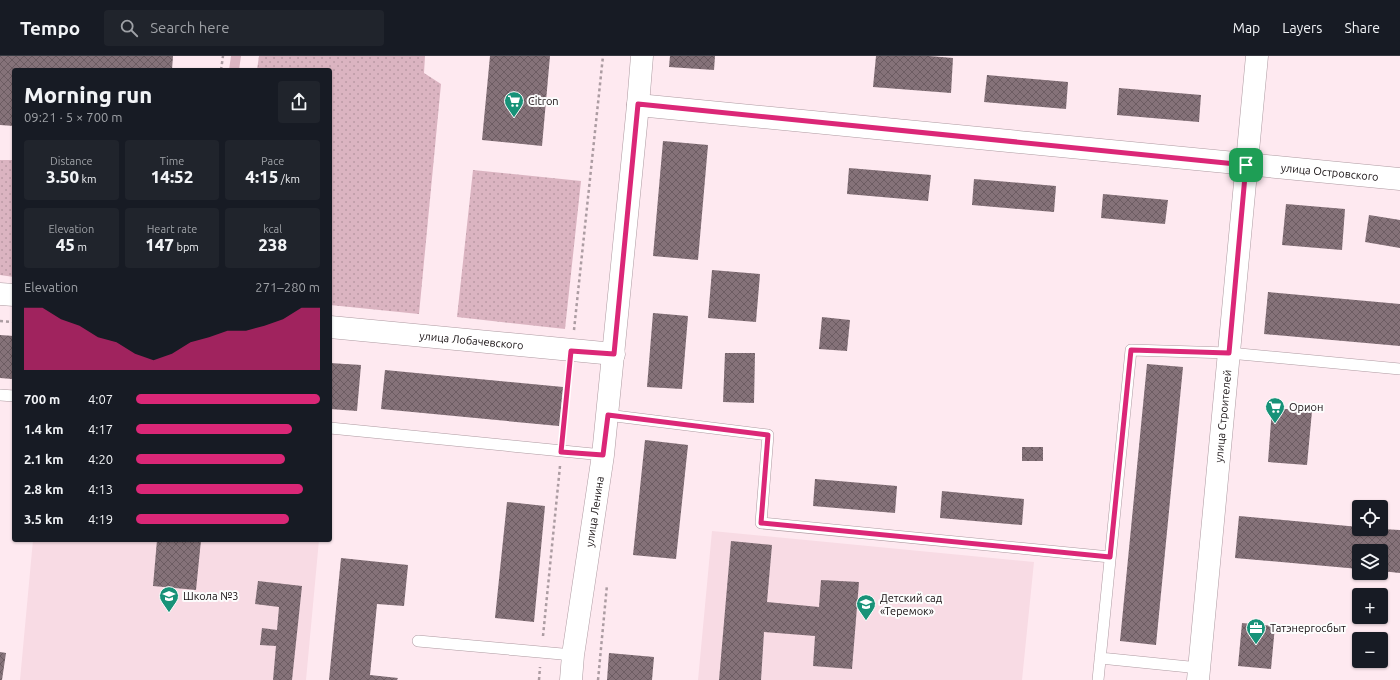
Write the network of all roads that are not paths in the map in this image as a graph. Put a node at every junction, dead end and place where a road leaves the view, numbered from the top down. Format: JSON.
{"nodes":[{"id":1,"x":642,"y":56,"type":"edge"},
{"id":2,"x":1256,"y":56,"type":"edge"},
{"id":3,"x":638,"y":104,"type":"junction"},
{"id":4,"x":1246,"y":165,"type":"junction"},
{"id":5,"x":1400,"y":179,"type":"edge"},
{"id":6,"x":0,"y":294,"type":"edge"},
{"id":7,"x":12,"y":295,"type":"edge"},
{"id":8,"x":332,"y":327,"type":"edge"},
{"id":9,"x":1229,"y":353,"type":"junction"},
{"id":10,"x":614,"y":354,"type":"junction"},
{"id":11,"x":1400,"y":369,"type":"edge"},
{"id":12,"x":0,"y":394,"type":"edge"},
{"id":13,"x":12,"y":396,"type":"edge"},
{"id":14,"x":608,"y":415,"type":"junction"},
{"id":15,"x":332,"y":428,"type":"edge"},
{"id":16,"x":603,"y":455,"type":"junction"},
{"id":17,"x":1110,"y":557,"type":"junction"},
{"id":18,"x":418,"y":641,"type":"dead end"},
{"id":19,"x":573,"y":655,"type":"junction"},
{"id":20,"x":1100,"y":658,"type":"junction"},
{"id":21,"x":1199,"y":674,"type":"edge"},
{"id":22,"x":571,"y":680,"type":"edge"},
{"id":23,"x":1098,"y":680,"type":"edge"}],
"edges":[{"from":1,"to":3,"type":"street","name":"улица Ленина"},
{"from":2,"to":4,"type":"street","name":"улица Строителей"},
{"from":3,"to":4,"type":"street","name":"улица Островского"},
{"from":3,"to":10,"type":"street","name":"улица Ленина"},
{"from":4,"to":5,"type":"street","name":"улица Островского"},
{"from":4,"to":9,"type":"street","name":"улица Строителей"},
{"from":6,"to":7,"type":"street"},
{"from":8,"to":10,"type":"street","name":"улица Лобачевского"},
{"from":9,"to":11,"type":"lane"},
{"from":9,"to":17,"type":"lane"},
{"from":9,"to":21,"type":"street","name":"улица Строителей"},
{"from":10,"to":14,"type":"street","name":"улица Ленина"},
{"from":12,"to":13,"type":"lane"},
{"from":14,"to":16,"type":"street","name":"улица Ленина"},
{"from":14,"to":17,"type":"lane"},
{"from":15,"to":16,"type":"lane"},
{"from":16,"to":19,"type":"street","name":"улица Ленина"},
{"from":17,"to":20,"type":"lane"},
{"from":18,"to":19,"type":"lane"},
{"from":19,"to":22,"type":"street","name":"улица Ленина"},
{"from":20,"to":21,"type":"lane"},
{"from":20,"to":23,"type":"lane"}]}
